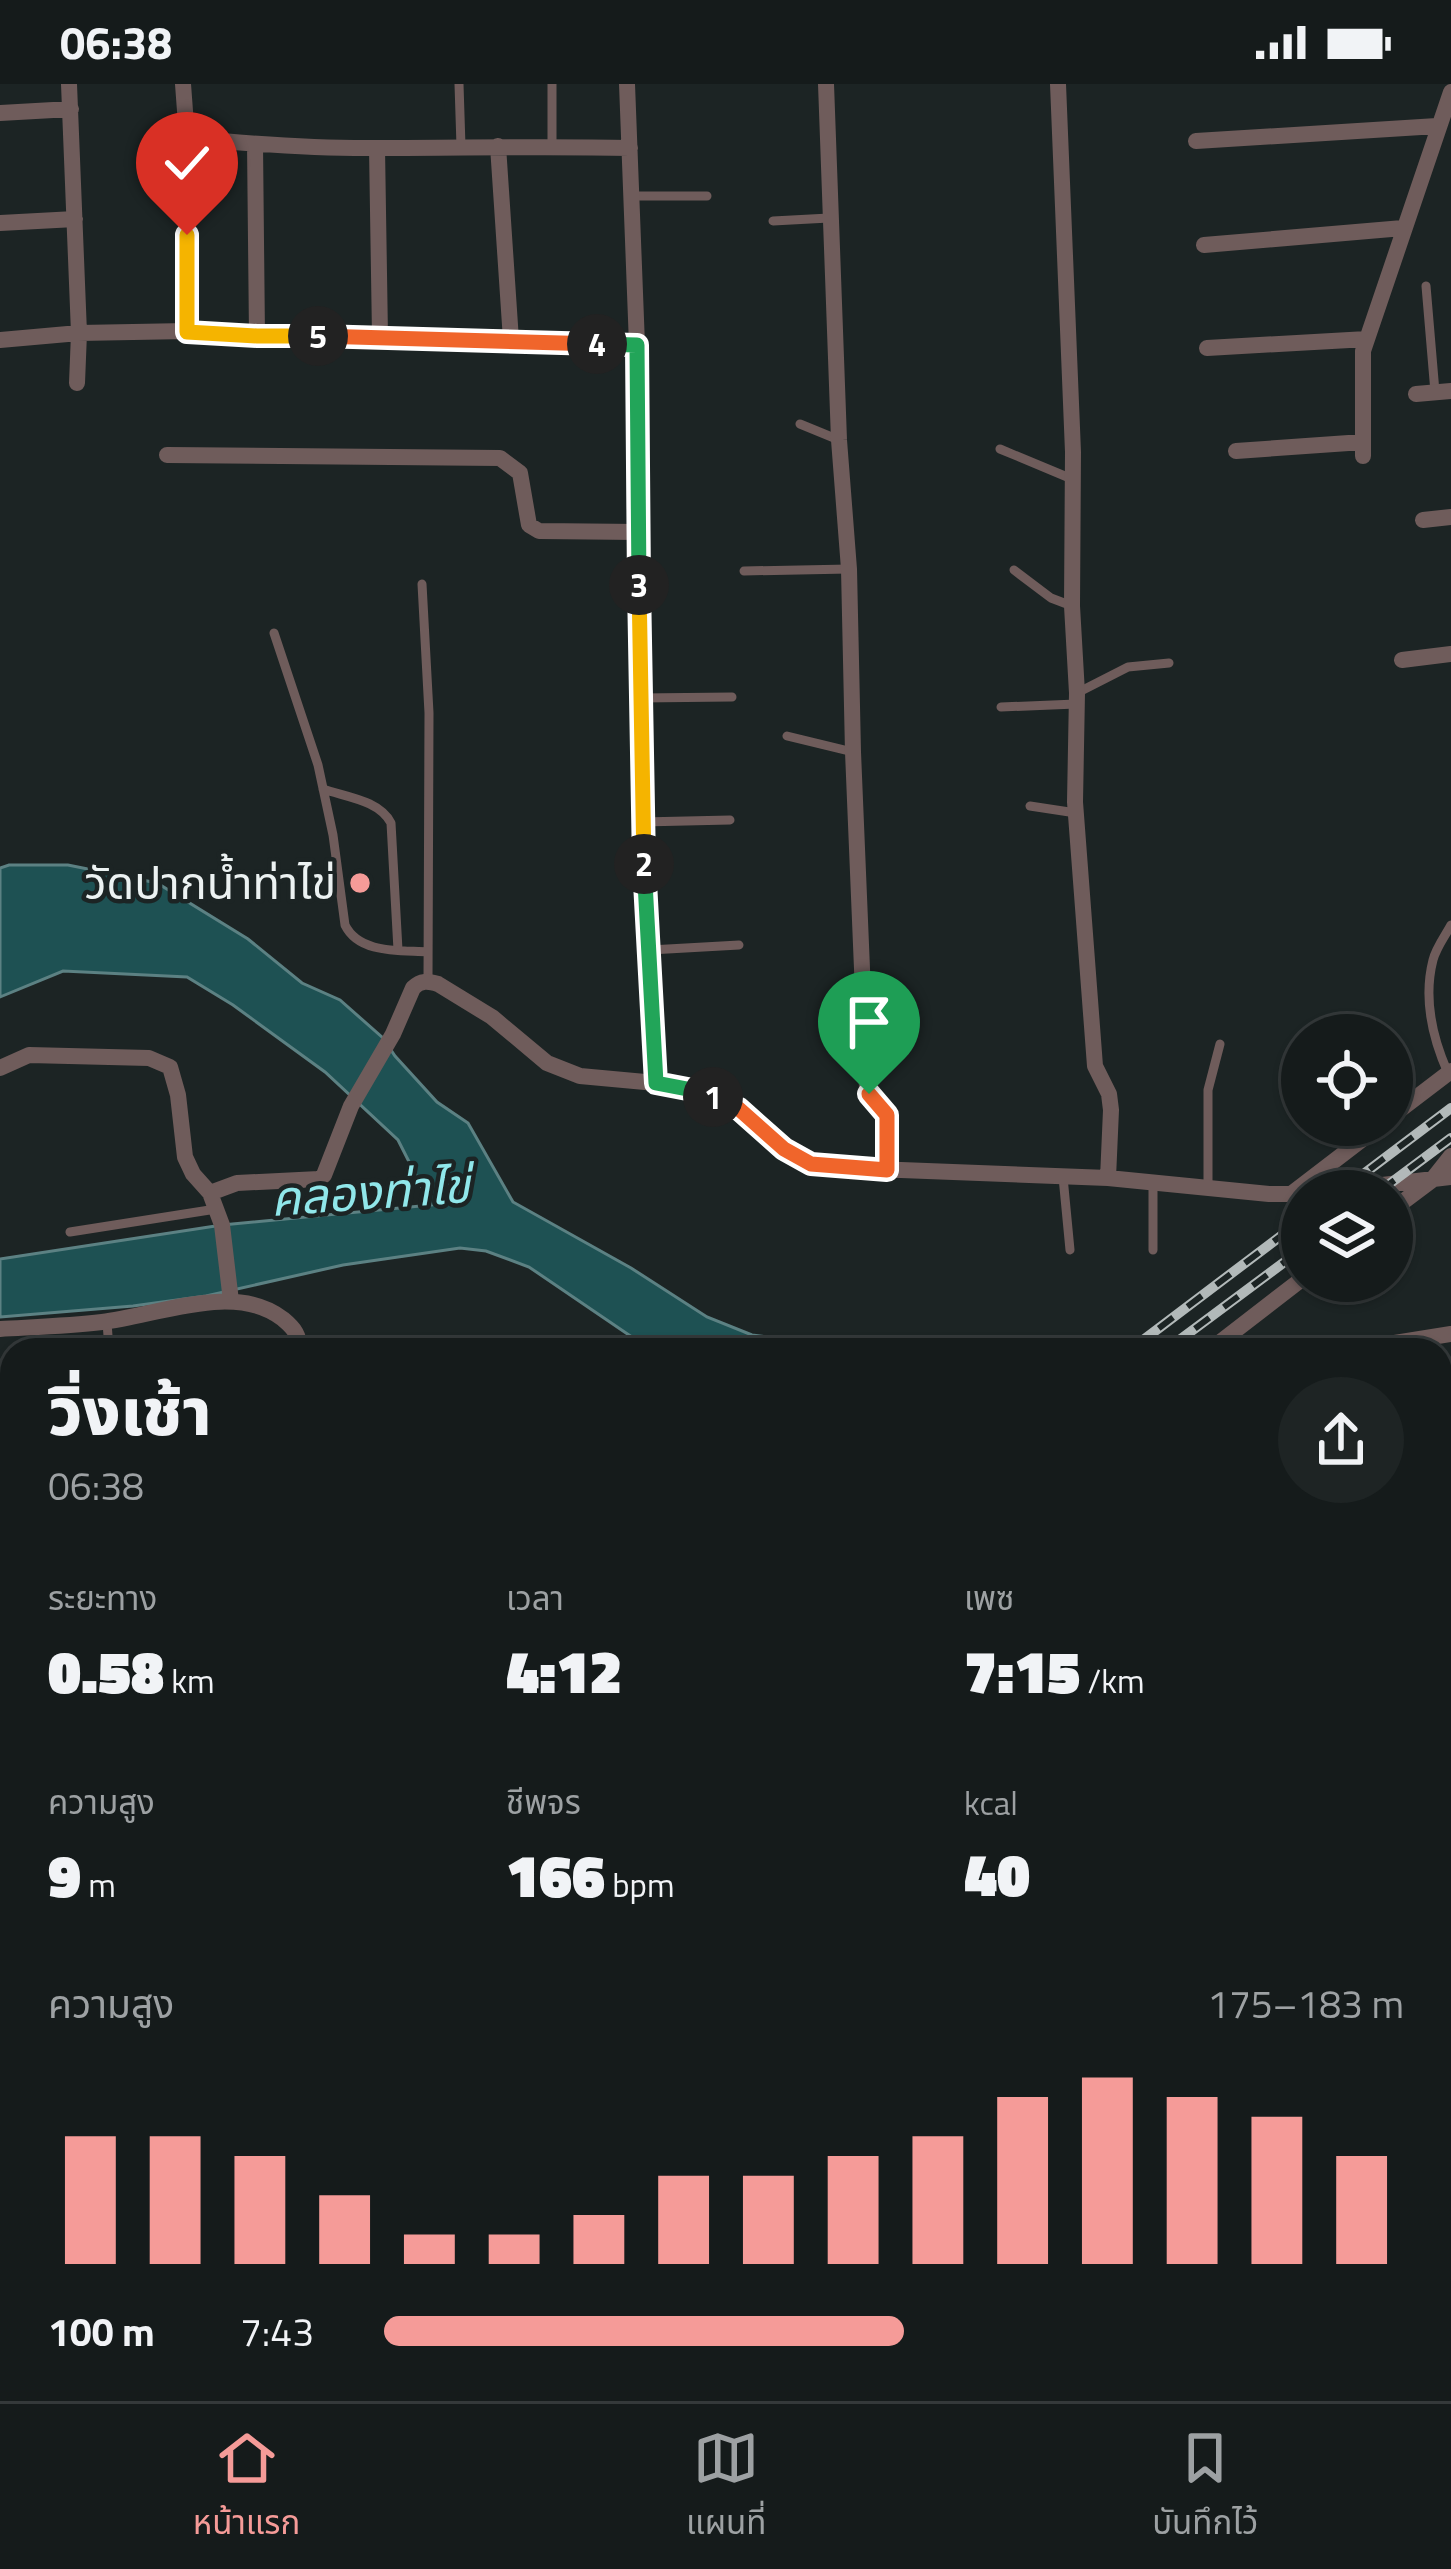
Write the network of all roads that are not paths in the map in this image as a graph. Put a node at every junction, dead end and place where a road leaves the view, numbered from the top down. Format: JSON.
{"nodes":[{"id":1,"x":69,"y":84,"type":"edge"},
{"id":2,"x":183,"y":84,"type":"edge"},
{"id":3,"x":459,"y":84,"type":"edge"},
{"id":4,"x":553,"y":84,"type":"edge"},
{"id":5,"x":627,"y":84,"type":"edge"},
{"id":6,"x":826,"y":84,"type":"edge"},
{"id":7,"x":1058,"y":84,"type":"edge"},
{"id":8,"x":1451,"y":92,"type":"edge"},
{"id":9,"x":71,"y":109,"type":"junction"},
{"id":10,"x":0,"y":113,"type":"edge"},
{"id":11,"x":1438,"y":126,"type":"junction"},
{"id":12,"x":187,"y":138,"type":"junction"},
{"id":13,"x":1196,"y":141,"type":"dead end"},
{"id":14,"x":255,"y":144,"type":"junction"},
{"id":15,"x":461,"y":146,"type":"junction"},
{"id":16,"x":498,"y":146,"type":"junction"},
{"id":17,"x":552,"y":146,"type":"junction"},
{"id":18,"x":377,"y":148,"type":"junction"},
{"id":19,"x":630,"y":148,"type":"junction"},
{"id":20,"x":633,"y":196,"type":"junction"},
{"id":21,"x":706,"y":196,"type":"dead end"},
{"id":22,"x":829,"y":218,"type":"junction"},
{"id":23,"x":75,"y":219,"type":"junction"},
{"id":24,"x":773,"y":221,"type":"dead end"},
{"id":25,"x":0,"y":224,"type":"edge"},
{"id":26,"x":1403,"y":228,"type":"junction"},
{"id":27,"x":1204,"y":244,"type":"dead end"},
{"id":28,"x":1426,"y":286,"type":"dead end"},
{"id":29,"x":187,"y":332,"type":"junction"},
{"id":30,"x":79,"y":333,"type":"junction"},
{"id":31,"x":257,"y":336,"type":"junction"},
{"id":32,"x":380,"y":336,"type":"junction"},
{"id":33,"x":1366,"y":339,"type":"junction"},
{"id":34,"x":0,"y":340,"type":"edge"},
{"id":35,"x":511,"y":340,"type":"junction"},
{"id":36,"x":637,"y":345,"type":"junction"},
{"id":37,"x":1207,"y":348,"type":"dead end"},
{"id":38,"x":77,"y":382,"type":"dead end"},
{"id":39,"x":1434,"y":392,"type":"edge"},
{"id":40,"x":800,"y":424,"type":"dead end"},
{"id":41,"x":839,"y":440,"type":"junction"},
{"id":42,"x":1000,"y":449,"type":"dead end"},
{"id":43,"x":1236,"y":451,"type":"dead end"},
{"id":44,"x":167,"y":454,"type":"dead end"},
{"id":45,"x":1072,"y":478,"type":"junction"},
{"id":46,"x":1451,"y":517,"type":"edge"},
{"id":47,"x":1423,"y":520,"type":"dead end"},
{"id":48,"x":638,"y":532,"type":"junction"},
{"id":49,"x":849,"y":569,"type":"junction"},
{"id":50,"x":1014,"y":570,"type":"dead end"},
{"id":51,"x":744,"y":571,"type":"dead end"},
{"id":52,"x":422,"y":584,"type":"dead end"},
{"id":53,"x":1072,"y":606,"type":"junction"},
{"id":54,"x":274,"y":633,"type":"dead end"},
{"id":55,"x":1451,"y":654,"type":"edge"},
{"id":56,"x":1402,"y":660,"type":"dead end"},
{"id":57,"x":1169,"y":662,"type":"dead end"},
{"id":58,"x":640,"y":698,"type":"junction"},
{"id":59,"x":732,"y":698,"type":"dead end"},
{"id":60,"x":1076,"y":699,"type":"junction"},
{"id":61,"x":1001,"y":707,"type":"dead end"},
{"id":62,"x":787,"y":736,"type":"dead end"},
{"id":63,"x":853,"y":752,"type":"junction"},
{"id":64,"x":323,"y":789,"type":"junction"},
{"id":65,"x":1030,"y":806,"type":"dead end"},
{"id":66,"x":1076,"y":814,"type":"junction"},
{"id":67,"x":730,"y":820,"type":"dead end"},
{"id":68,"x":642,"y":822,"type":"junction"},
{"id":69,"x":1451,"y":925,"type":"edge"},
{"id":70,"x":739,"y":945,"type":"dead end"},
{"id":71,"x":398,"y":950,"type":"junction"},
{"id":72,"x":650,"y":950,"type":"junction"},
{"id":73,"x":428,"y":952,"type":"junction"},
{"id":74,"x":428,"y":981,"type":"junction"},
{"id":75,"x":1220,"y":1044,"type":"dead end"},
{"id":76,"x":0,"y":1068,"type":"edge"},
{"id":77,"x":1449,"y":1072,"type":"edge"},
{"id":78,"x":656,"y":1083,"type":"junction"},
{"id":79,"x":1413,"y":1100,"type":"edge"},
{"id":80,"x":1356,"y":1146,"type":"edge"},
{"id":81,"x":1451,"y":1156,"type":"edge"},
{"id":82,"x":887,"y":1170,"type":"junction"},
{"id":83,"x":1326,"y":1170,"type":"edge"},
{"id":84,"x":1063,"y":1177,"type":"junction"},
{"id":85,"x":1451,"y":1177,"type":"edge"},
{"id":86,"x":1108,"y":1178,"type":"junction"},
{"id":87,"x":1432,"y":1180,"type":"junction"},
{"id":88,"x":1153,"y":1182,"type":"junction"},
{"id":89,"x":1413,"y":1182,"type":"edge"},
{"id":90,"x":1208,"y":1186,"type":"junction"},
{"id":91,"x":1281,"y":1193,"type":"edge"},
{"id":92,"x":1413,"y":1194,"type":"edge"},
{"id":93,"x":216,"y":1209,"type":"junction"},
{"id":94,"x":70,"y":1232,"type":"dead end"},
{"id":95,"x":1070,"y":1250,"type":"dead end"},
{"id":96,"x":1153,"y":1250,"type":"dead end"},
{"id":97,"x":1281,"y":1296,"type":"edge"},
{"id":98,"x":231,"y":1301,"type":"junction"},
{"id":99,"x":107,"y":1322,"type":"junction"},
{"id":100,"x":0,"y":1329,"type":"edge"},
{"id":101,"x":108,"y":1338,"type":"edge"},
{"id":102,"x":297,"y":1338,"type":"edge"},
{"id":103,"x":1226,"y":1338,"type":"edge"}],
"edges":[{"from":1,"to":9,"type":"street"},
{"from":2,"to":12,"type":"street"},
{"from":3,"to":15,"type":"lane"},
{"from":4,"to":17,"type":"lane"},
{"from":5,"to":19,"type":"street"},
{"from":6,"to":22,"type":"street"},
{"from":7,"to":45,"type":"street"},
{"from":8,"to":11,"type":"street"},
{"from":9,"to":10,"type":"street"},
{"from":9,"to":23,"type":"street"},
{"from":11,"to":13,"type":"street"},
{"from":11,"to":26,"type":"street"},
{"from":12,"to":14,"type":"street"},
{"from":12,"to":29,"type":"street"},
{"from":14,"to":18,"type":"street"},
{"from":14,"to":31,"type":"street"},
{"from":15,"to":16,"type":"street"},
{"from":15,"to":18,"type":"street"},
{"from":16,"to":17,"type":"street"},
{"from":16,"to":35,"type":"street"},
{"from":17,"to":19,"type":"street"},
{"from":18,"to":32,"type":"street"},
{"from":19,"to":20,"type":"street"},
{"from":20,"to":21,"type":"lane"},
{"from":20,"to":36,"type":"street"},
{"from":22,"to":24,"type":"lane"},
{"from":22,"to":41,"type":"street"},
{"from":23,"to":25,"type":"street"},
{"from":23,"to":30,"type":"street"},
{"from":26,"to":27,"type":"street"},
{"from":26,"to":33,"type":"street"},
{"from":28,"to":39,"type":"lane"},
{"from":29,"to":30,"type":"street"},
{"from":29,"to":31,"type":"street"},
{"from":30,"to":34,"type":"street"},
{"from":30,"to":38,"type":"street"},
{"from":31,"to":32,"type":"street"},
{"from":32,"to":35,"type":"street"},
{"from":33,"to":37,"type":"street"},
{"from":33,"to":43,"type":"street"},
{"from":35,"to":36,"type":"street"},
{"from":36,"to":48,"type":"street"},
{"from":40,"to":41,"type":"lane"},
{"from":41,"to":49,"type":"street"},
{"from":42,"to":45,"type":"lane"},
{"from":44,"to":48,"type":"street"},
{"from":45,"to":53,"type":"street"},
{"from":46,"to":47,"type":"street"},
{"from":48,"to":58,"type":"street"},
{"from":49,"to":51,"type":"lane"},
{"from":49,"to":63,"type":"street"},
{"from":50,"to":53,"type":"lane"},
{"from":52,"to":73,"type":"lane"},
{"from":53,"to":60,"type":"street"},
{"from":54,"to":64,"type":"lane"},
{"from":55,"to":56,"type":"street"},
{"from":57,"to":60,"type":"lane"},
{"from":58,"to":59,"type":"lane"},
{"from":58,"to":68,"type":"street"},
{"from":60,"to":61,"type":"lane"},
{"from":60,"to":66,"type":"street"},
{"from":62,"to":63,"type":"lane"},
{"from":63,"to":82,"type":"street"},
{"from":64,"to":71,"type":"lane"},
{"from":64,"to":71,"type":"lane"},
{"from":65,"to":66,"type":"lane"},
{"from":66,"to":86,"type":"street"},
{"from":67,"to":68,"type":"lane"},
{"from":68,"to":72,"type":"street"},
{"from":69,"to":77,"type":"lane"},
{"from":70,"to":72,"type":"lane"},
{"from":71,"to":73,"type":"lane"},
{"from":72,"to":78,"type":"street"},
{"from":73,"to":74,"type":"lane"},
{"from":74,"to":78,"type":"street"},
{"from":74,"to":93,"type":"street"},
{"from":75,"to":90,"type":"lane"},
{"from":76,"to":93,"type":"street"},
{"from":77,"to":79,"type":"street"},
{"from":78,"to":82,"type":"street"},
{"from":80,"to":83,"type":"street"},
{"from":81,"to":87,"type":"street"},
{"from":82,"to":84,"type":"street"},
{"from":84,"to":86,"type":"street"},
{"from":84,"to":95,"type":"lane"},
{"from":85,"to":87,"type":"street"},
{"from":86,"to":88,"type":"street"},
{"from":87,"to":89,"type":"street"},
{"from":87,"to":92,"type":"street"},
{"from":88,"to":90,"type":"street"},
{"from":88,"to":96,"type":"lane"},
{"from":90,"to":91,"type":"street"},
{"from":93,"to":94,"type":"lane"},
{"from":93,"to":98,"type":"street"},
{"from":97,"to":103,"type":"street"},
{"from":98,"to":99,"type":"street"},
{"from":98,"to":102,"type":"street"},
{"from":99,"to":100,"type":"street"},
{"from":99,"to":101,"type":"lane"}]}
